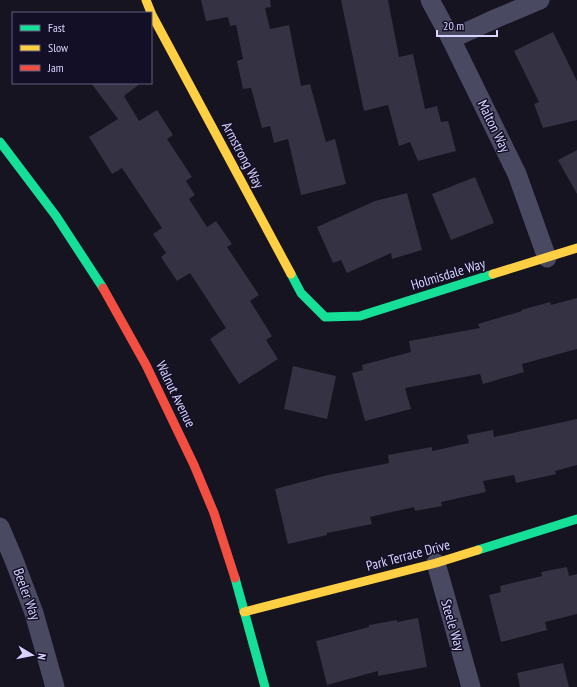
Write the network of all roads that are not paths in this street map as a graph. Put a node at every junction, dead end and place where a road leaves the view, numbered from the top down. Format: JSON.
{"nodes":[{"id":1,"x":146,"y":0,"type":"edge"},
{"id":2,"x":430,"y":0,"type":"edge"},
{"id":3,"x":540,"y":0,"type":"edge"},
{"id":4,"x":151,"y":12,"type":"edge"},
{"id":5,"x":152,"y":13,"type":"edge"},
{"id":6,"x":451,"y":39,"type":"junction"},
{"id":7,"x":0,"y":142,"type":"edge"},
{"id":8,"x":577,"y":248,"type":"edge"},
{"id":9,"x":547,"y":258,"type":"junction"},
{"id":10,"x":325,"y":317,"type":"joint"},
{"id":11,"x":577,"y":519,"type":"edge"},
{"id":12,"x":0,"y":527,"type":"edge"},
{"id":13,"x":436,"y":563,"type":"junction"},
{"id":14,"x":244,"y":612,"type":"junction"},
{"id":15,"x":55,"y":687,"type":"edge"},
{"id":16,"x":265,"y":687,"type":"edge"},
{"id":17,"x":470,"y":687,"type":"edge"}],
"edges":[{"from":1,"to":4,"type":"street","name":"Armstrong Way"},
{"from":2,"to":6,"type":"street","name":"Malton Way"},
{"from":3,"to":6,"type":"street"},
{"from":5,"to":10,"type":"street","name":"Armstrong Way"},
{"from":6,"to":9,"type":"street","name":"Malton Way"},
{"from":7,"to":14,"type":"street","name":"Walnut Avenue"},
{"from":8,"to":9,"type":"street","name":"Holmisdale Way"},
{"from":9,"to":10,"type":"street","name":"Holmisdale Way"},
{"from":11,"to":13,"type":"street","name":"Park Terrace Drive"},
{"from":12,"to":15,"type":"street","name":"Beeler Way"},
{"from":13,"to":14,"type":"street","name":"Park Terrace Drive"},
{"from":13,"to":17,"type":"street","name":"Steele Way"},
{"from":14,"to":16,"type":"street","name":"Walnut Avenue"}]}
